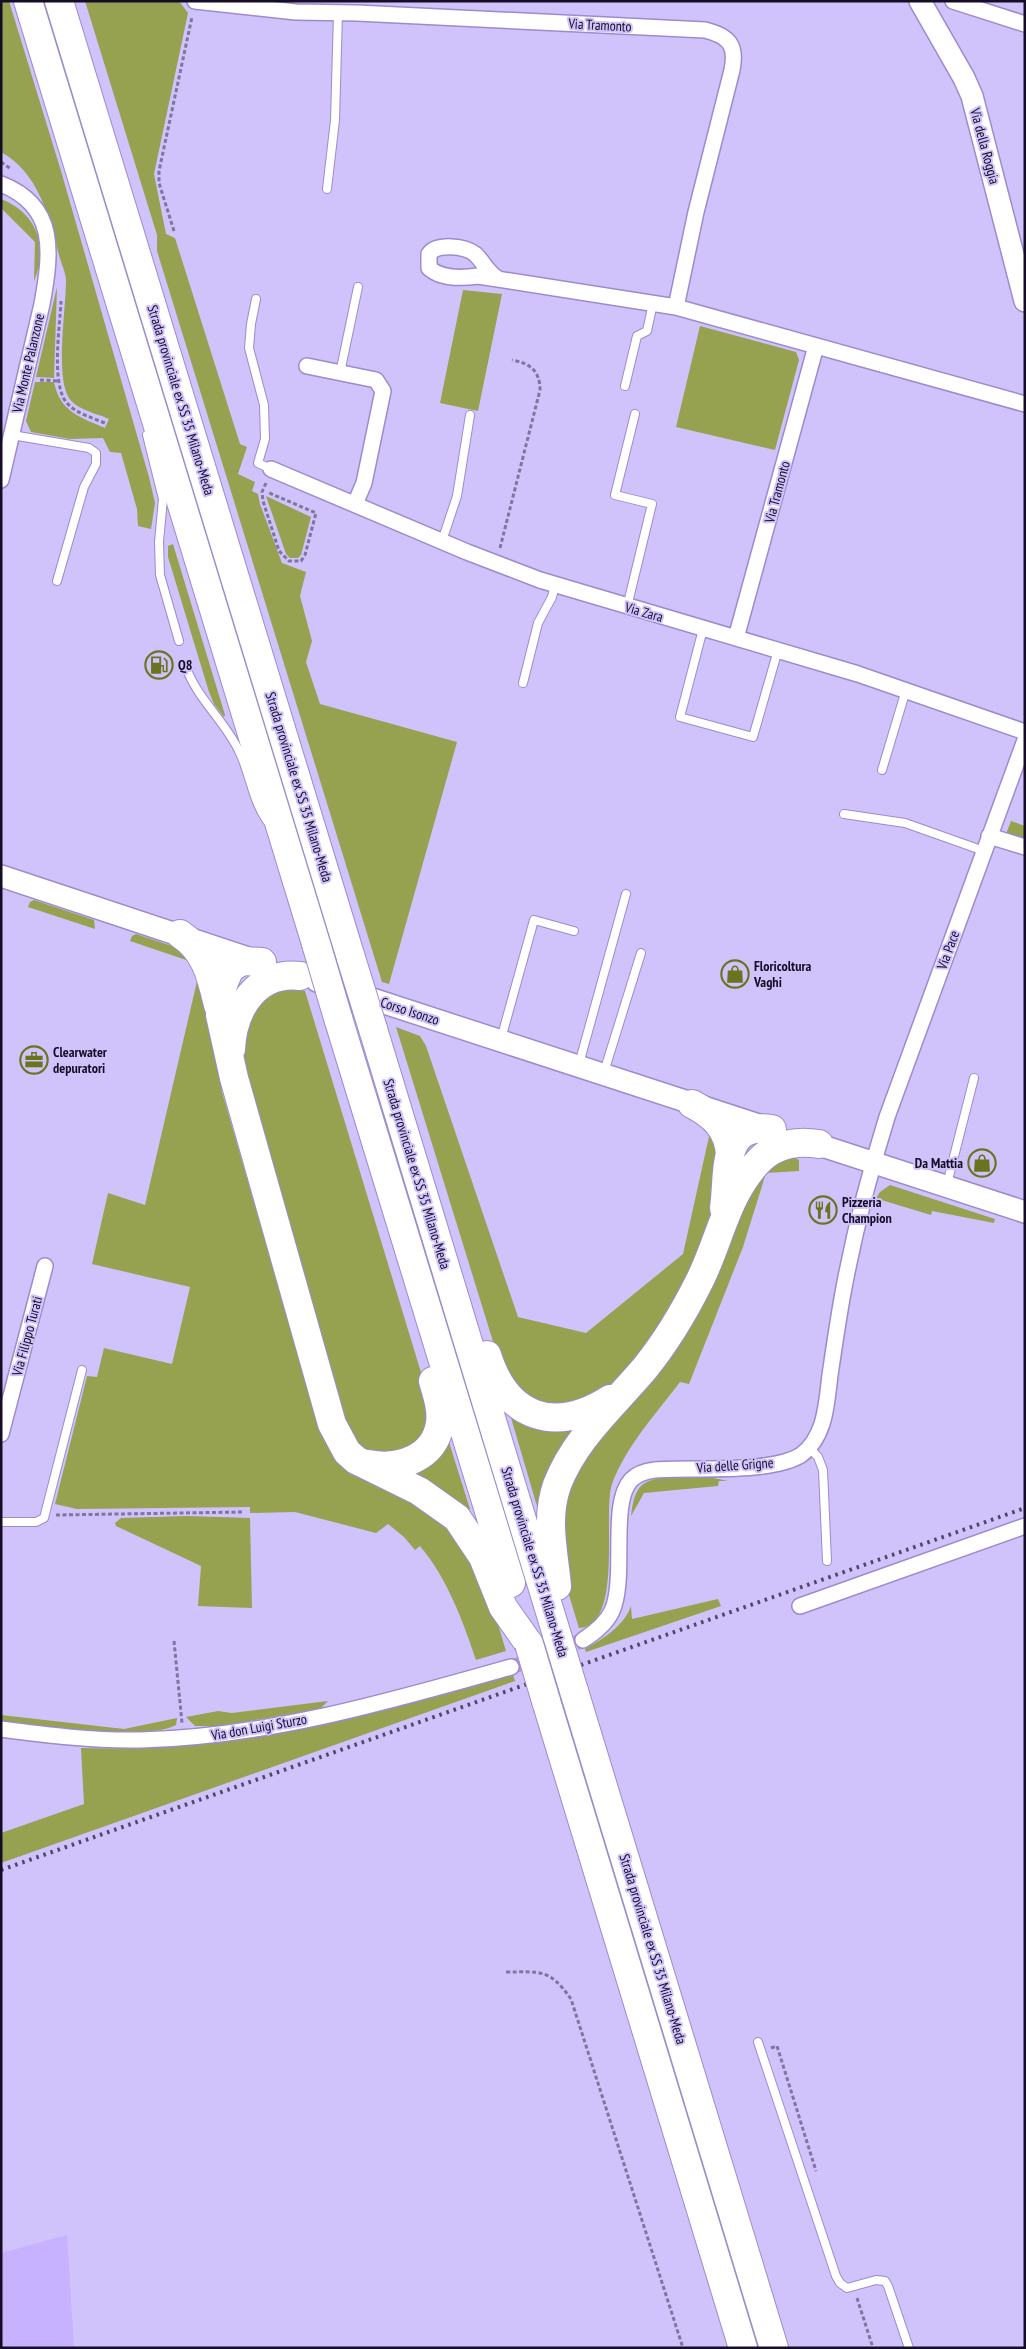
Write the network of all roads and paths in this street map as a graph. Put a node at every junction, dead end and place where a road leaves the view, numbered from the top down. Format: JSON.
{"nodes":[{"id":1,"x":28,"y":1,"type":"edge"},
{"id":2,"x":59,"y":1,"type":"edge"},
{"id":3,"x":195,"y":1,"type":"edge"},
{"id":4,"x":920,"y":1,"type":"edge"},
{"id":5,"x":953,"y":1,"type":"edge"},
{"id":6,"x":338,"y":13,"type":"junction"},
{"id":7,"x":1025,"y":24,"type":"edge"},
{"id":8,"x":1,"y":184,"type":"edge"},
{"id":9,"x":327,"y":190,"type":"dead end"},
{"id":10,"x":174,"y":231,"type":"dead end"},
{"id":11,"x":497,"y":278,"type":"dead end"},
{"id":12,"x":358,"y":287,"type":"dead end"},
{"id":13,"x":61,"y":297,"type":"dead end"},
{"id":14,"x":256,"y":299,"type":"dead end"},
{"id":15,"x":1025,"y":301,"type":"edge"},
{"id":16,"x":653,"y":303,"type":"junction"},
{"id":17,"x":676,"y":307,"type":"junction"},
{"id":18,"x":816,"y":346,"type":"junction"},
{"id":19,"x":512,"y":360,"type":"dead end"},
{"id":20,"x":307,"y":366,"type":"dead end"},
{"id":21,"x":340,"y":373,"type":"junction"},
{"id":22,"x":625,"y":386,"type":"dead end"},
{"id":23,"x":148,"y":395,"type":"junction"},
{"id":24,"x":1025,"y":404,"type":"edge"},
{"id":25,"x":635,"y":414,"type":"dead end"},
{"id":26,"x":470,"y":415,"type":"dead end"},
{"id":27,"x":107,"y":424,"type":"dead end"},
{"id":28,"x":12,"y":436,"type":"junction"},
{"id":29,"x":271,"y":468,"type":"junction"},
{"id":30,"x":1,"y":480,"type":"edge"},
{"id":31,"x":267,"y":492,"type":"dead end"},
{"id":32,"x":355,"y":504,"type":"junction"},
{"id":33,"x":442,"y":541,"type":"junction"},
{"id":34,"x":495,"y":563,"type":"junction"},
{"id":35,"x":57,"y":581,"type":"dead end"},
{"id":36,"x":555,"y":585,"type":"junction"},
{"id":37,"x":626,"y":607,"type":"junction"},
{"id":38,"x":704,"y":629,"type":"junction"},
{"id":39,"x":736,"y":638,"type":"junction"},
{"id":40,"x":178,"y":641,"type":"dead end"},
{"id":41,"x":778,"y":650,"type":"junction"},
{"id":42,"x":185,"y":665,"type":"dead end"},
{"id":43,"x":523,"y":683,"type":"dead end"},
{"id":44,"x":906,"y":690,"type":"junction"},
{"id":45,"x":1025,"y":732,"type":"edge"},
{"id":46,"x":1025,"y":740,"type":"edge"},
{"id":47,"x":882,"y":770,"type":"dead end"},
{"id":48,"x":1019,"y":771,"type":"edge"},
{"id":49,"x":844,"y":814,"type":"dead end"},
{"id":50,"x":989,"y":836,"type":"junction"},
{"id":51,"x":1025,"y":847,"type":"edge"},
{"id":52,"x":287,"y":849,"type":"junction"},
{"id":53,"x":984,"y":850,"type":"junction"},
{"id":54,"x":1,"y":876,"type":"edge"},
{"id":55,"x":626,"y":894,"type":"dead end"},
{"id":56,"x":574,"y":931,"type":"dead end"},
{"id":57,"x":180,"y":934,"type":"junction"},
{"id":58,"x":641,"y":953,"type":"dead end"},
{"id":59,"x":246,"y":959,"type":"junction"},
{"id":60,"x":300,"y":976,"type":"junction"},
{"id":61,"x":244,"y":1003,"type":"junction"},
{"id":62,"x":220,"y":1015,"type":"junction"},
{"id":63,"x":500,"y":1040,"type":"junction"},
{"id":64,"x":578,"y":1066,"type":"junction"},
{"id":65,"x":603,"y":1074,"type":"junction"},
{"id":66,"x":234,"y":1078,"type":"junction"},
{"id":67,"x":974,"y":1078,"type":"dead end"},
{"id":68,"x":692,"y":1104,"type":"junction"},
{"id":69,"x":750,"y":1125,"type":"junction"},
{"id":70,"x":819,"y":1144,"type":"junction"},
{"id":71,"x":730,"y":1156,"type":"junction"},
{"id":72,"x":873,"y":1162,"type":"junction"},
{"id":73,"x":742,"y":1184,"type":"junction"},
{"id":74,"x":946,"y":1186,"type":"junction"},
{"id":75,"x":1025,"y":1212,"type":"edge"},
{"id":76,"x":719,"y":1232,"type":"junction"},
{"id":77,"x":45,"y":1266,"type":"dead end"},
{"id":78,"x":445,"y":1266,"type":"junction"},
{"id":79,"x":418,"y":1277,"type":"junction"},
{"id":80,"x":82,"y":1370,"type":"dead end"},
{"id":81,"x":632,"y":1383,"type":"junction"},
{"id":82,"x":1,"y":1434,"type":"edge"},
{"id":83,"x":809,"y":1447,"type":"junction"},
{"id":84,"x":356,"y":1460,"type":"junction"},
{"id":85,"x":244,"y":1512,"type":"dead end"},
{"id":86,"x":46,"y":1515,"type":"junction"},
{"id":87,"x":1,"y":1522,"type":"edge"},
{"id":88,"x":1025,"y":1526,"type":"edge"},
{"id":89,"x":828,"y":1561,"type":"dead end"},
{"id":90,"x":800,"y":1606,"type":"dead end"},
{"id":91,"x":570,"y":1638,"type":"junction"},
{"id":92,"x":174,"y":1642,"type":"dead end"},
{"id":93,"x":529,"y":1644,"type":"junction"},
{"id":94,"x":511,"y":1667,"type":"tunnel mouth"},
{"id":95,"x":1,"y":1729,"type":"edge"},
{"id":96,"x":184,"y":1738,"type":"junction"},
{"id":97,"x":506,"y":1972,"type":"dead end"},
{"id":98,"x":758,"y":2042,"type":"dead end"},
{"id":99,"x":684,"y":2348,"type":"edge"},
{"id":100,"x":743,"y":2348,"type":"edge"},
{"id":101,"x":774,"y":2348,"type":"edge"},
{"id":102,"x":909,"y":2348,"type":"edge"}],
"edges":[{"from":1,"to":23,"type":"highway"},
{"from":2,"to":78,"type":"highway","name":"Strada provinciale ex SS 35 Milano-Meda","bridge":true},
{"from":3,"to":6,"type":"street","name":"Via Tramonto"},
{"from":3,"to":10,"type":"path"},
{"from":4,"to":15,"type":"street","name":"Via della Roggia"},
{"from":5,"to":7,"type":"street"},
{"from":6,"to":9,"type":"lane"},
{"from":6,"to":17,"type":"street","name":"Via Tramonto"},
{"from":8,"to":28,"type":"street","name":"Via Monte Palanzone"},
{"from":11,"to":16,"type":"street"},
{"from":12,"to":21,"type":"lane"},
{"from":13,"to":27,"type":"path"},
{"from":14,"to":29,"type":"lane"},
{"from":16,"to":17,"type":"street"},
{"from":16,"to":22,"type":"lane"},
{"from":17,"to":18,"type":"street"},
{"from":18,"to":24,"type":"street"},
{"from":18,"to":39,"type":"street","name":"Via Tramonto"},
{"from":19,"to":34,"type":"path"},
{"from":20,"to":21,"type":"street"},
{"from":21,"to":32,"type":"street"},
{"from":23,"to":40,"type":"lane"},
{"from":23,"to":52,"type":"highway"},
{"from":25,"to":37,"type":"lane"},
{"from":26,"to":33,"type":"lane"},
{"from":28,"to":30,"type":"street","name":"Via Monte Palanzone"},
{"from":28,"to":35,"type":"lane"},
{"from":29,"to":31,"type":"path"},
{"from":29,"to":32,"type":"street","name":"Via Zara"},
{"from":32,"to":33,"type":"street","name":"Via Zara"},
{"from":33,"to":34,"type":"street","name":"Via Zara"},
{"from":34,"to":36,"type":"street","name":"Via Zara"},
{"from":36,"to":37,"type":"street","name":"Via Zara"},
{"from":36,"to":43,"type":"lane"},
{"from":37,"to":38,"type":"street","name":"Via Zara"},
{"from":38,"to":39,"type":"street","name":"Via Zara"},
{"from":38,"to":41,"type":"lane"},
{"from":39,"to":41,"type":"street","name":"Via Zara"},
{"from":41,"to":44,"type":"street","name":"Via Zara"},
{"from":42,"to":52,"type":"lane"},
{"from":44,"to":45,"type":"street","name":"Via Zara"},
{"from":44,"to":47,"type":"lane"},
{"from":46,"to":48,"type":"street","name":"Via Pace"},
{"from":48,"to":50,"type":"street","name":"Via Pace"},
{"from":49,"to":53,"type":"lane"},
{"from":50,"to":51,"type":"street"},
{"from":50,"to":53,"type":"street","name":"Via Pace"},
{"from":52,"to":79,"type":"highway","bridge":true},
{"from":53,"to":72,"type":"street","name":"Via Pace"},
{"from":54,"to":57,"type":"street","name":"Corso Isonzo"},
{"from":55,"to":64,"type":"lane"},
{"from":56,"to":63,"type":"lane"},
{"from":57,"to":59,"type":"street","name":"Corso Isonzo"},
{"from":57,"to":62,"type":"highway"},
{"from":58,"to":65,"type":"lane"},
{"from":59,"to":60,"type":"street","name":"Corso Isonzo"},
{"from":59,"to":61,"type":"highway"},
{"from":59,"to":62,"type":"highway"},
{"from":60,"to":61,"type":"highway"},
{"from":60,"to":63,"type":"street","name":"Corso Isonzo"},
{"from":61,"to":66,"type":"highway"},
{"from":62,"to":66,"type":"highway"},
{"from":63,"to":64,"type":"street","name":"Corso Isonzo"},
{"from":64,"to":65,"type":"street","name":"Corso Isonzo"},
{"from":65,"to":68,"type":"street","name":"Corso Isonzo"},
{"from":66,"to":84,"type":"highway"},
{"from":67,"to":74,"type":"lane"},
{"from":68,"to":69,"type":"street","name":"Corso Isonzo"},
{"from":68,"to":71,"type":"highway"},
{"from":69,"to":70,"type":"street","name":"Corso Isonzo"},
{"from":69,"to":71,"type":"highway"},
{"from":69,"to":73,"type":"highway"},
{"from":70,"to":72,"type":"street","name":"Corso Isonzo"},
{"from":70,"to":73,"type":"highway"},
{"from":71,"to":76,"type":"highway"},
{"from":72,"to":74,"type":"street","name":"Corso Isonzo"},
{"from":72,"to":83,"type":"street","name":"Via delle Grigne"},
{"from":73,"to":76,"type":"highway"},
{"from":74,"to":75,"type":"street","name":"Corso Isonzo"},
{"from":76,"to":81,"type":"highway"},
{"from":77,"to":82,"type":"street","name":"Via Filippo Turati"},
{"from":78,"to":81,"type":"highway"},
{"from":78,"to":91,"type":"highway","name":"Strada provinciale ex SS 35 Milano-Meda"},
{"from":79,"to":84,"type":"highway"},
{"from":79,"to":93,"type":"highway"},
{"from":80,"to":86,"type":"lane"},
{"from":81,"to":91,"type":"highway"},
{"from":83,"to":89,"type":"lane"},
{"from":83,"to":91,"type":"street","name":"Via delle Grigne"},
{"from":84,"to":93,"type":"highway"},
{"from":85,"to":86,"type":"path"},
{"from":86,"to":87,"type":"lane"},
{"from":88,"to":90,"type":"street"},
{"from":91,"to":101,"type":"highway","name":"Strada provinciale ex SS 35 Milano-Meda","bridge":true},
{"from":92,"to":96,"type":"path"},
{"from":93,"to":100,"type":"highway","bridge":true},
{"from":94,"to":96,"type":"street","name":"Via don Luigi Sturzo"},
{"from":95,"to":96,"type":"street","name":"Via don Luigi Sturzo"},
{"from":97,"to":99,"type":"path"},
{"from":98,"to":102,"type":"lane"}]}
